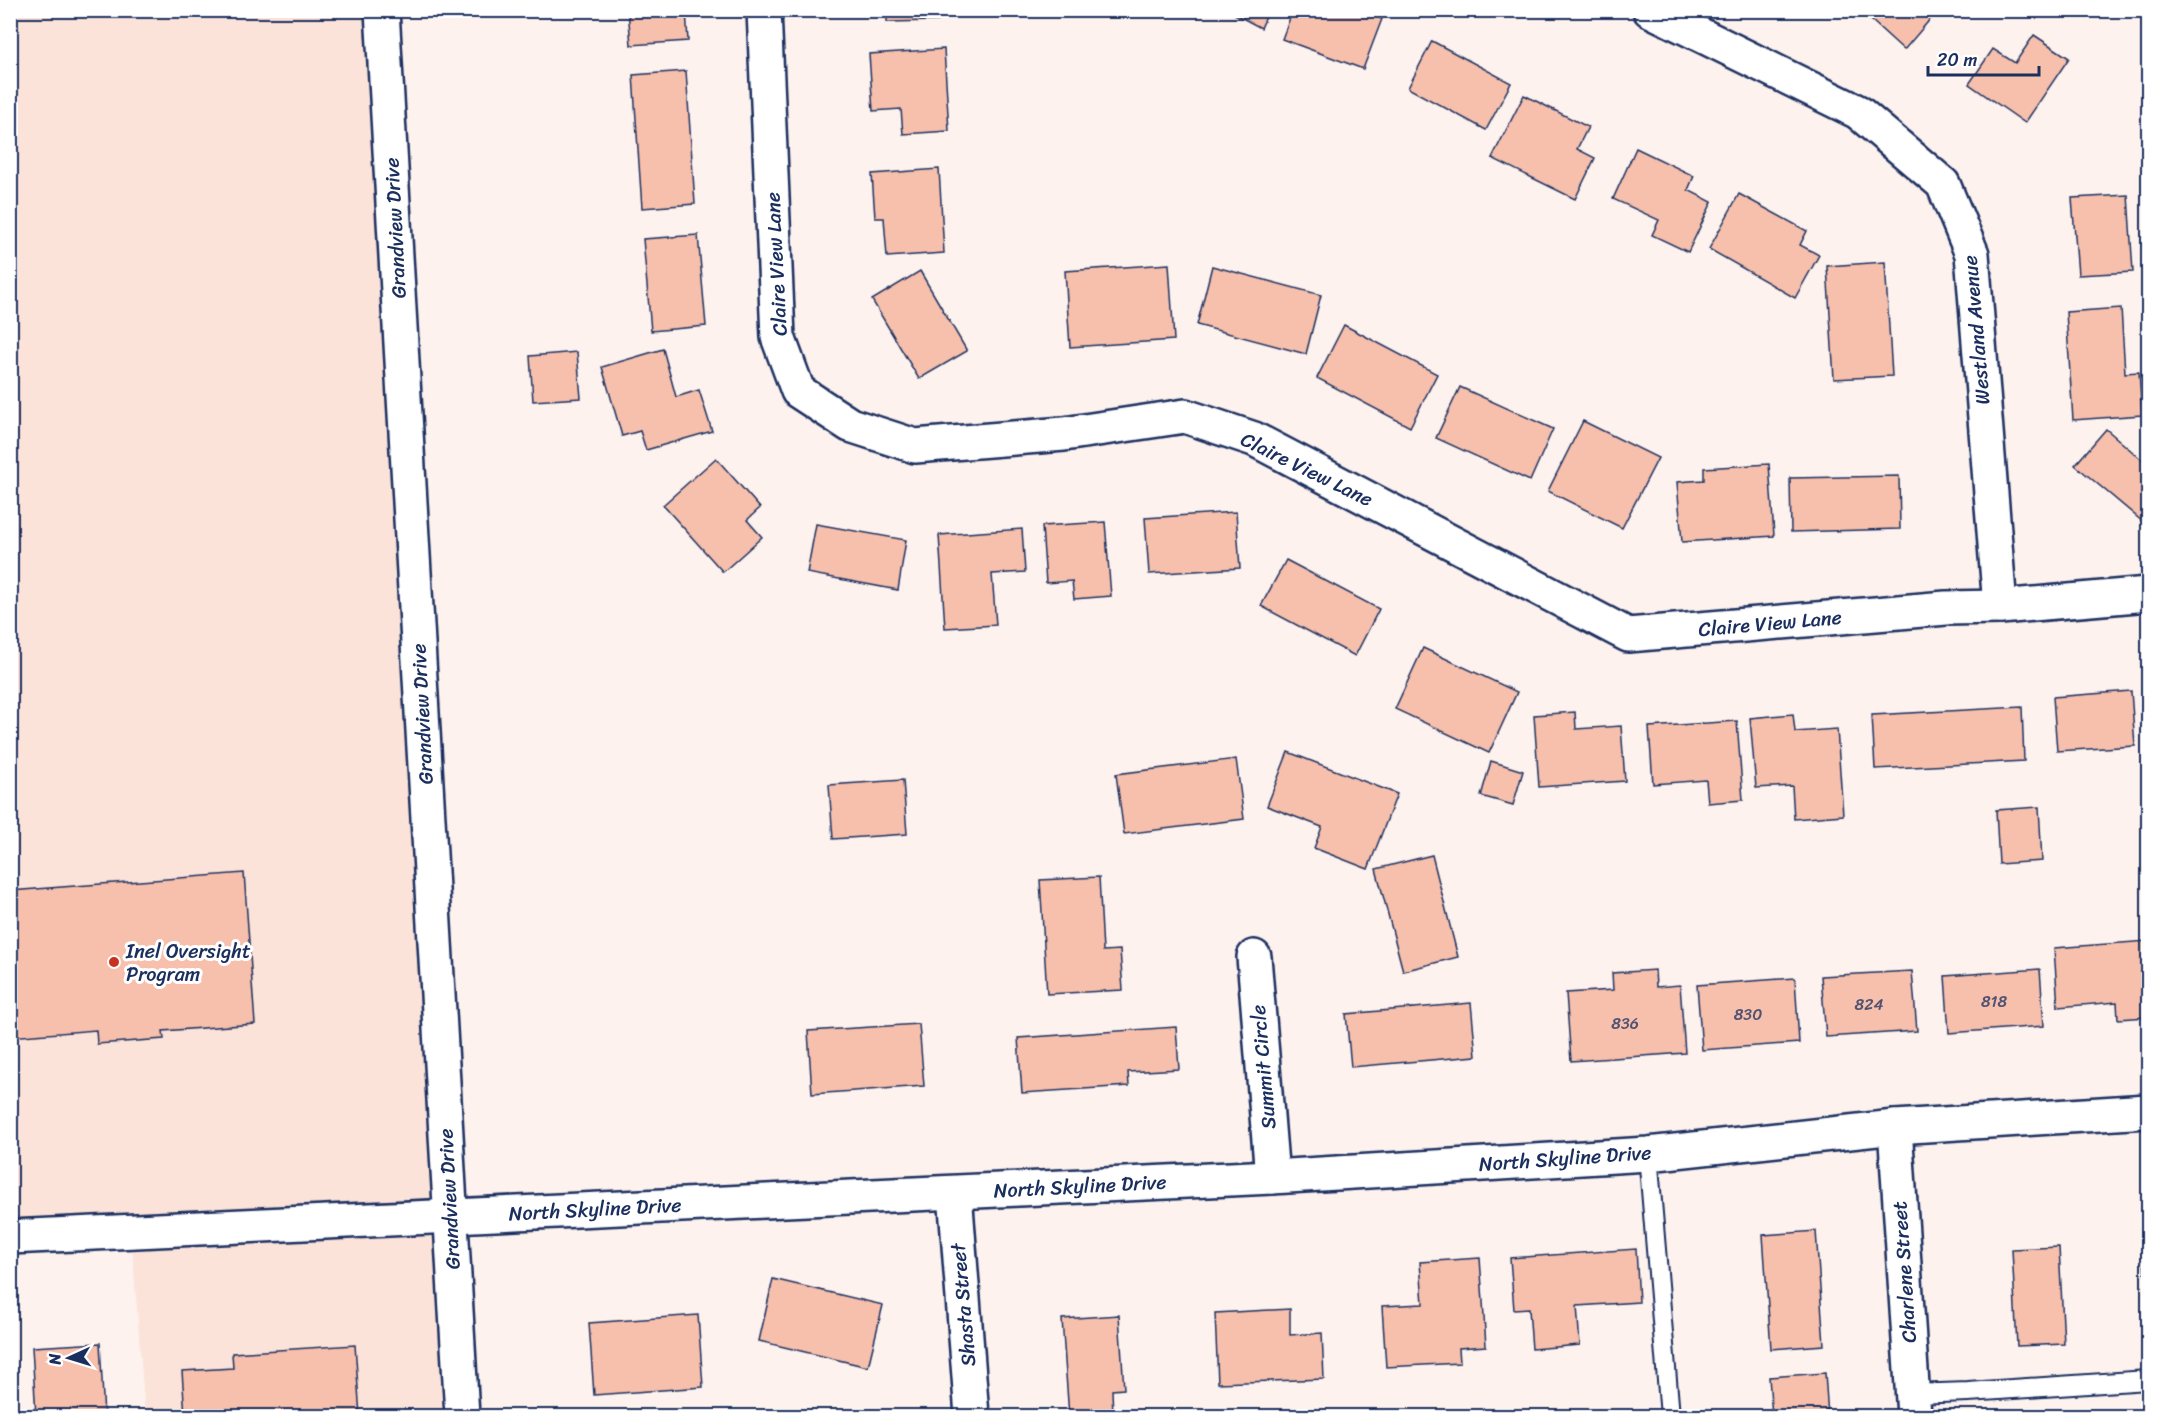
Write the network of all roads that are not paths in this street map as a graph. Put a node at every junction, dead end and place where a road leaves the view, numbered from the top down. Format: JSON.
{"nodes":[{"id":1,"x":382,"y":10,"type":"edge"},
{"id":2,"x":764,"y":10,"type":"edge"},
{"id":3,"x":1650,"y":10,"type":"edge"},
{"id":4,"x":2148,"y":594,"type":"edge"},
{"id":5,"x":2000,"y":607,"type":"junction"},
{"id":6,"x":1254,"y":957,"type":"dead end"},
{"id":7,"x":2148,"y":1112,"type":"edge"},
{"id":8,"x":1895,"y":1127,"type":"junction"},
{"id":9,"x":1648,"y":1154,"type":"junction"},
{"id":10,"x":1272,"y":1177,"type":"junction"},
{"id":11,"x":954,"y":1192,"type":"junction"},
{"id":12,"x":449,"y":1216,"type":"junction"},
{"id":13,"x":10,"y":1237,"type":"edge"},
{"id":14,"x":2148,"y":1380,"type":"edge"},
{"id":15,"x":1913,"y":1405,"type":"edge"},
{"id":16,"x":462,"y":1416,"type":"edge"},
{"id":17,"x":972,"y":1416,"type":"edge"},
{"id":18,"x":1670,"y":1416,"type":"edge"}],
"edges":[{"from":1,"to":12,"type":"street","name":"Grandview Drive"},
{"from":2,"to":5,"type":"street","name":"Claire View Lane"},
{"from":3,"to":5,"type":"street","name":"Westland Avenue"},
{"from":4,"to":5,"type":"street","name":"Claire View Lane"},
{"from":6,"to":10,"type":"street","name":"Summit Circle"},
{"from":7,"to":8,"type":"street","name":"North Skyline Drive"},
{"from":8,"to":9,"type":"street","name":"North Skyline Drive"},
{"from":8,"to":15,"type":"street","name":"Charlene Street"},
{"from":9,"to":10,"type":"street","name":"North Skyline Drive"},
{"from":9,"to":18,"type":"lane"},
{"from":10,"to":11,"type":"street","name":"North Skyline Drive"},
{"from":11,"to":12,"type":"street","name":"North Skyline Drive"},
{"from":11,"to":17,"type":"street","name":"Shasta Street"},
{"from":12,"to":13,"type":"street","name":"North Skyline Drive"},
{"from":12,"to":16,"type":"street","name":"Grandview Drive"},
{"from":14,"to":15,"type":"lane"}]}
